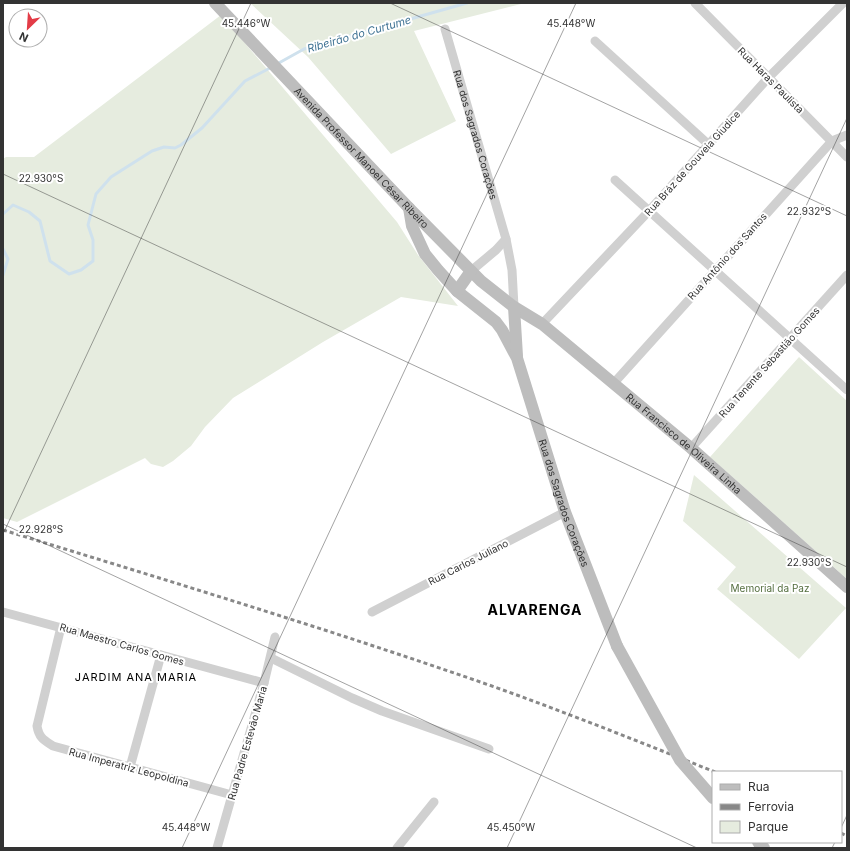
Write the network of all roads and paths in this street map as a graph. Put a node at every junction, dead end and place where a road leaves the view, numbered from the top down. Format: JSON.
{"nodes":[{"id":1,"x":215,"y":3,"type":"edge"},
{"id":2,"x":695,"y":3,"type":"edge"},
{"id":3,"x":843,"y":3,"type":"edge"},
{"id":4,"x":847,"y":7,"type":"edge"},
{"id":5,"x":445,"y":29,"type":"dead end"},
{"id":6,"x":595,"y":41,"type":"dead end"},
{"id":7,"x":769,"y":77,"type":"junction"},
{"id":8,"x":847,"y":135,"type":"edge"},
{"id":9,"x":832,"y":141,"type":"junction"},
{"id":10,"x":708,"y":144,"type":"junction"},
{"id":11,"x":847,"y":157,"type":"edge"},
{"id":12,"x":616,"y":180,"type":"dead end"},
{"id":13,"x":409,"y":208,"type":"junction"},
{"id":14,"x":649,"y":211,"type":"junction"},
{"id":15,"x":506,"y":239,"type":"junction"},
{"id":16,"x":715,"y":270,"type":"junction"},
{"id":17,"x":471,"y":271,"type":"junction"},
{"id":18,"x":847,"y":275,"type":"edge"},
{"id":19,"x":457,"y":291,"type":"junction"},
{"id":20,"x":514,"y":307,"type":"junction"},
{"id":21,"x":542,"y":324,"type":"junction"},
{"id":22,"x":790,"y":339,"type":"junction"},
{"id":23,"x":517,"y":358,"type":"junction"},
{"id":24,"x":613,"y":384,"type":"junction"},
{"id":25,"x":847,"y":390,"type":"edge"},
{"id":26,"x":691,"y":448,"type":"junction"},
{"id":27,"x":565,"y":512,"type":"junction"},
{"id":28,"x":847,"y":587,"type":"edge"},
{"id":29,"x":3,"y":612,"type":"edge"},
{"id":30,"x":372,"y":612,"type":"dead end"},
{"id":31,"x":61,"y":627,"type":"junction"},
{"id":32,"x":275,"y":637,"type":"dead end"},
{"id":33,"x":161,"y":655,"type":"junction"},
{"id":34,"x":271,"y":658,"type":"junction"},
{"id":35,"x":264,"y":683,"type":"junction"},
{"id":36,"x":489,"y":749,"type":"dead end"},
{"id":37,"x":130,"y":767,"type":"junction"},
{"id":38,"x":232,"y":795,"type":"junction"},
{"id":39,"x":712,"y":797,"type":"edge"},
{"id":40,"x":434,"y":802,"type":"dead end"},
{"id":41,"x":217,"y":848,"type":"edge"},
{"id":42,"x":397,"y":848,"type":"edge"}],
"edges":[{"from":1,"to":13,"type":"main road","name":"Avenida Professor Manoel César Ribeiro"},
{"from":2,"to":7,"type":"street","name":"Rua Haras Paulista"},
{"from":3,"to":4,"type":"street"},
{"from":3,"to":7,"type":"street","name":"Rua Bráz de Gouveia Giudice"},
{"from":5,"to":15,"type":"street","name":"Rua dos Sagrados Corações"},
{"from":6,"to":10,"type":"street"},
{"from":7,"to":9,"type":"street","name":"Rua Haras Paulista"},
{"from":7,"to":10,"type":"street","name":"Rua Bráz de Gouveia Giudice"},
{"from":8,"to":9,"type":"street","name":"Rua Antônio dos Santos"},
{"from":9,"to":11,"type":"street","name":"Rua Haras Paulista"},
{"from":9,"to":16,"type":"street","name":"Rua Antônio dos Santos"},
{"from":10,"to":14,"type":"street","name":"Rua Bráz de Gouveia Giudice"},
{"from":12,"to":14,"type":"street"},
{"from":13,"to":17,"type":"main road","name":"Avenida Professor Manoel César Ribeiro"},
{"from":13,"to":19,"type":"main road"},
{"from":14,"to":16,"type":"street"},
{"from":14,"to":21,"type":"street","name":"Rua Bráz de Gouveia Giudice"},
{"from":15,"to":17,"type":"street"},
{"from":15,"to":20,"type":"street","name":"Rua dos Sagrados Corações"},
{"from":16,"to":22,"type":"street"},
{"from":16,"to":24,"type":"street","name":"Rua Antônio dos Santos"},
{"from":17,"to":19,"type":"main road"},
{"from":17,"to":20,"type":"main road","name":"Avenida Professor Manoel César Ribeiro"},
{"from":18,"to":22,"type":"street","name":"Rua Tenente Sebastião Gomes"},
{"from":19,"to":23,"type":"main road"},
{"from":20,"to":21,"type":"main road","name":"Rua Francisco de Oliveira Linha"},
{"from":20,"to":23,"type":"main road"},
{"from":21,"to":24,"type":"main road","name":"Rua Francisco de Oliveira Linha"},
{"from":22,"to":25,"type":"street"},
{"from":22,"to":26,"type":"street","name":"Rua Tenente Sebastião Gomes"},
{"from":23,"to":27,"type":"main road","name":"Rua dos Sagrados Corações"},
{"from":24,"to":26,"type":"main road","name":"Rua Francisco de Oliveira Linha"},
{"from":26,"to":28,"type":"main road","name":"Rua Francisco de Oliveira Linha"},
{"from":27,"to":30,"type":"street","name":"Rua Carlos Juliano"},
{"from":27,"to":39,"type":"main road","name":"Rua dos Sagrados Corações","bridge":true},
{"from":29,"to":31,"type":"street","name":"Rua Maestro Carlos Gomes"},
{"from":31,"to":33,"type":"street","name":"Rua Maestro Carlos Gomes"},
{"from":31,"to":37,"type":"street","name":"Rua Imperatriz Leopoldina"},
{"from":32,"to":34,"type":"street","name":"Rua Padre Estevão Maria"},
{"from":33,"to":35,"type":"street","name":"Rua Maestro Carlos Gomes"},
{"from":33,"to":37,"type":"street"},
{"from":34,"to":35,"type":"street","name":"Rua Padre Estevão Maria"},
{"from":34,"to":36,"type":"street"},
{"from":35,"to":38,"type":"street","name":"Rua Padre Estevão Maria"},
{"from":37,"to":38,"type":"street","name":"Rua Imperatriz Leopoldina"},
{"from":38,"to":41,"type":"street","name":"Rua Padre Estevão Maria"},
{"from":40,"to":42,"type":"street"}]}
